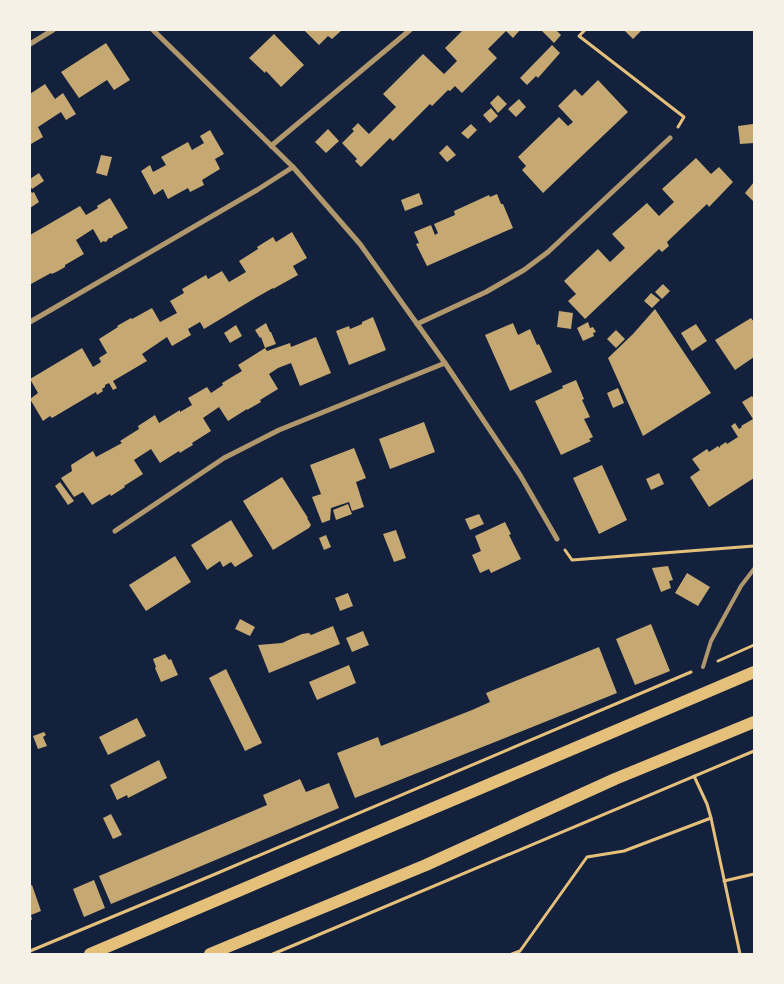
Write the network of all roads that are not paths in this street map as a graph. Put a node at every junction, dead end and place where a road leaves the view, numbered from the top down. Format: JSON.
{"nodes":[{"id":1,"x":53,"y":30,"type":"edge"},
{"id":2,"x":153,"y":30,"type":"edge"},
{"id":3,"x":410,"y":30,"type":"edge"},
{"id":4,"x":30,"y":44,"type":"edge"},
{"id":5,"x":670,"y":138,"type":"road end"},
{"id":6,"x":271,"y":146,"type":"junction"},
{"id":7,"x":293,"y":167,"type":"junction"},
{"id":8,"x":30,"y":322,"type":"edge"},
{"id":9,"x":417,"y":324,"type":"junction"},
{"id":10,"x":445,"y":363,"type":"junction"},
{"id":11,"x":115,"y":531,"type":"dead end"},
{"id":12,"x":557,"y":539,"type":"road end"},
{"id":13,"x":754,"y":569,"type":"edge"},
{"id":14,"x":703,"y":667,"type":"road end"},
{"id":15,"x":754,"y":672,"type":"edge"},
{"id":16,"x":754,"y":722,"type":"edge"},
{"id":17,"x":90,"y":954,"type":"edge"},
{"id":18,"x":210,"y":954,"type":"edge"}],
"edges":[{"from":1,"to":4,"type":"street"},
{"from":2,"to":6,"type":"street"},
{"from":3,"to":6,"type":"street"},
{"from":5,"to":9,"type":"street"},
{"from":6,"to":7,"type":"street"},
{"from":7,"to":8,"type":"street"},
{"from":7,"to":9,"type":"street"},
{"from":9,"to":10,"type":"street"},
{"from":10,"to":11,"type":"street"},
{"from":10,"to":12,"type":"street"},
{"from":13,"to":14,"type":"lane"},
{"from":15,"to":17,"type":"main road"},
{"from":16,"to":18,"type":"main road"}]}
